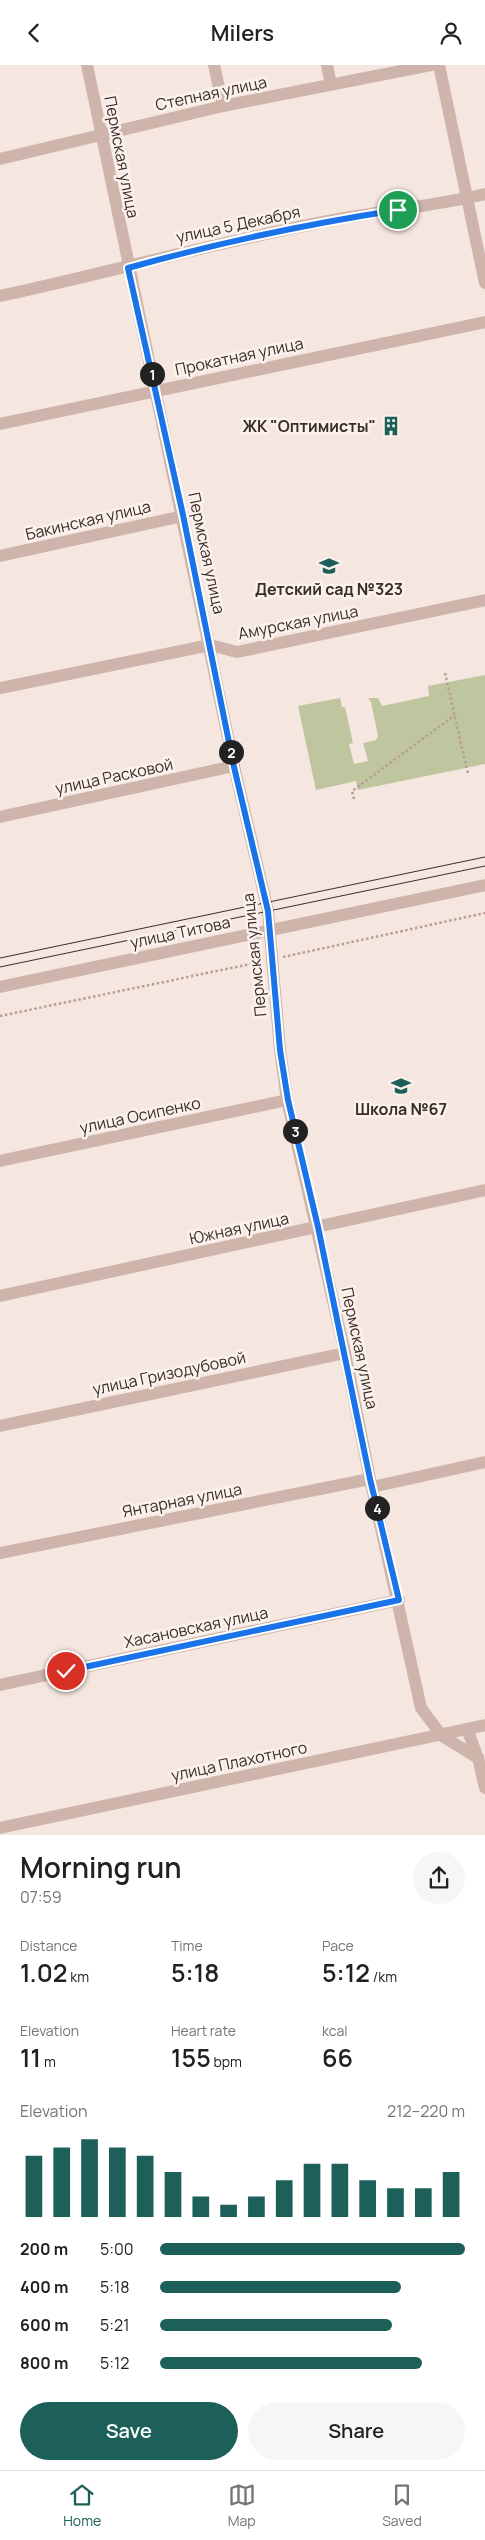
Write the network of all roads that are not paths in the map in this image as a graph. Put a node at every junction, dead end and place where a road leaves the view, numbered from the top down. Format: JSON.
{"nodes":[{"id":1,"x":87,"y":65,"type":"edge"},
{"id":2,"x":214,"y":65,"type":"edge"},
{"id":3,"x":327,"y":65,"type":"edge"},
{"id":4,"x":431,"y":65,"type":"edge"},
{"id":5,"x":439,"y":65,"type":"edge"},
{"id":6,"x":331,"y":85,"type":"junction"},
{"id":7,"x":223,"y":106,"type":"junction"},
{"id":8,"x":101,"y":135,"type":"junction"},
{"id":9,"x":0,"y":159,"type":"edge"},
{"id":10,"x":485,"y":194,"type":"edge"},
{"id":11,"x":466,"y":199,"type":"junction"},
{"id":12,"x":128,"y":268,"type":"junction"},
{"id":13,"x":485,"y":283,"type":"edge"},
{"id":14,"x":0,"y":296,"type":"edge"},
{"id":15,"x":485,"y":323,"type":"edge"},
{"id":16,"x":155,"y":390,"type":"junction"},
{"id":17,"x":0,"y":424,"type":"edge"},
{"id":18,"x":183,"y":515,"type":"junction"},
{"id":19,"x":0,"y":556,"type":"edge"},
{"id":20,"x":485,"y":600,"type":"edge"},
{"id":21,"x":210,"y":645,"type":"junction"},
{"id":22,"x":0,"y":688,"type":"edge"},
{"id":23,"x":234,"y":767,"type":"junction"},
{"id":24,"x":0,"y":817,"type":"edge"},
{"id":25,"x":485,"y":885,"type":"edge"},
{"id":26,"x":269,"y":930,"type":"junction"},
{"id":27,"x":0,"y":987,"type":"edge"},
{"id":28,"x":288,"y":1100,"type":"junction"},
{"id":29,"x":0,"y":1161,"type":"edge"},
{"id":30,"x":485,"y":1190,"type":"edge"},
{"id":31,"x":318,"y":1227,"type":"junction"},
{"id":32,"x":0,"y":1295,"type":"edge"},
{"id":33,"x":345,"y":1353,"type":"junction"},
{"id":34,"x":0,"y":1426,"type":"edge"},
{"id":35,"x":485,"y":1462,"type":"edge"},
{"id":36,"x":371,"y":1483,"type":"junction"},
{"id":37,"x":0,"y":1553,"type":"edge"},
{"id":38,"x":399,"y":1600,"type":"junction"},
{"id":39,"x":0,"y":1685,"type":"edge"},
{"id":40,"x":485,"y":1725,"type":"edge"},
{"id":41,"x":467,"y":1729,"type":"junction"},
{"id":42,"x":442,"y":1736,"type":"junction"},
{"id":43,"x":478,"y":1758,"type":"junction"},
{"id":44,"x":485,"y":1788,"type":"edge"},
{"id":45,"x":0,"y":1827,"type":"edge"}],
"edges":[{"from":1,"to":8,"type":"street","name":"Пермская улица"},
{"from":2,"to":7,"type":"street"},
{"from":3,"to":6,"type":"street"},
{"from":4,"to":6,"type":"street","name":"Степная улица"},
{"from":5,"to":11,"type":"street"},
{"from":6,"to":7,"type":"street","name":"Степная улица"},
{"from":7,"to":8,"type":"street","name":"Степная улица"},
{"from":8,"to":9,"type":"street","name":"Степная улица"},
{"from":8,"to":12,"type":"street","name":"Пермская улица"},
{"from":10,"to":11,"type":"street","name":"улица 5 Декабря"},
{"from":11,"to":12,"type":"street","name":"улица 5 Декабря"},
{"from":11,"to":13,"type":"street"},
{"from":12,"to":14,"type":"street","name":"улица 5 Декабря"},
{"from":12,"to":16,"type":"street","name":"Пермская улица"},
{"from":15,"to":16,"type":"street","name":"Прокатная улица"},
{"from":16,"to":17,"type":"street","name":"Прокатная улица"},
{"from":16,"to":18,"type":"street","name":"Пермская улица"},
{"from":18,"to":19,"type":"street","name":"Бакинская улица"},
{"from":18,"to":21,"type":"street","name":"Пермская улица"},
{"from":20,"to":21,"type":"street","name":"Амурская улица"},
{"from":21,"to":22,"type":"street","name":"Амурская улица"},
{"from":21,"to":23,"type":"street","name":"Пермская улица"},
{"from":23,"to":24,"type":"street","name":"улица Расковой"},
{"from":23,"to":26,"type":"street","name":"Пермская улица"},
{"from":25,"to":26,"type":"street","name":"улица Титова"},
{"from":26,"to":27,"type":"street","name":"улица Титова"},
{"from":26,"to":28,"type":"street","name":"Пермская улица"},
{"from":28,"to":29,"type":"street","name":"улица Осипенко"},
{"from":28,"to":31,"type":"street","name":"Пермская улица"},
{"from":30,"to":31,"type":"street","name":"Южная улица"},
{"from":31,"to":32,"type":"street","name":"Южная улица"},
{"from":31,"to":33,"type":"street","name":"Пермская улица"},
{"from":33,"to":34,"type":"street","name":"улица Гризодубовой"},
{"from":33,"to":36,"type":"street","name":"Пермская улица"},
{"from":35,"to":36,"type":"street","name":"Янтарная улица"},
{"from":36,"to":37,"type":"street","name":"Янтарная улица"},
{"from":36,"to":38,"type":"street","name":"Пермская улица"},
{"from":38,"to":39,"type":"street","name":"Хасановская улица"},
{"from":38,"to":42,"type":"street","name":"Пермская улица"},
{"from":40,"to":41,"type":"street","name":"улица Плахотного"},
{"from":41,"to":42,"type":"street","name":"улица Плахотного"},
{"from":41,"to":43,"type":"street"},
{"from":42,"to":43,"type":"street","name":"Пермская улица"},
{"from":42,"to":45,"type":"street","name":"улица Плахотного"},
{"from":43,"to":44,"type":"street"}]}
